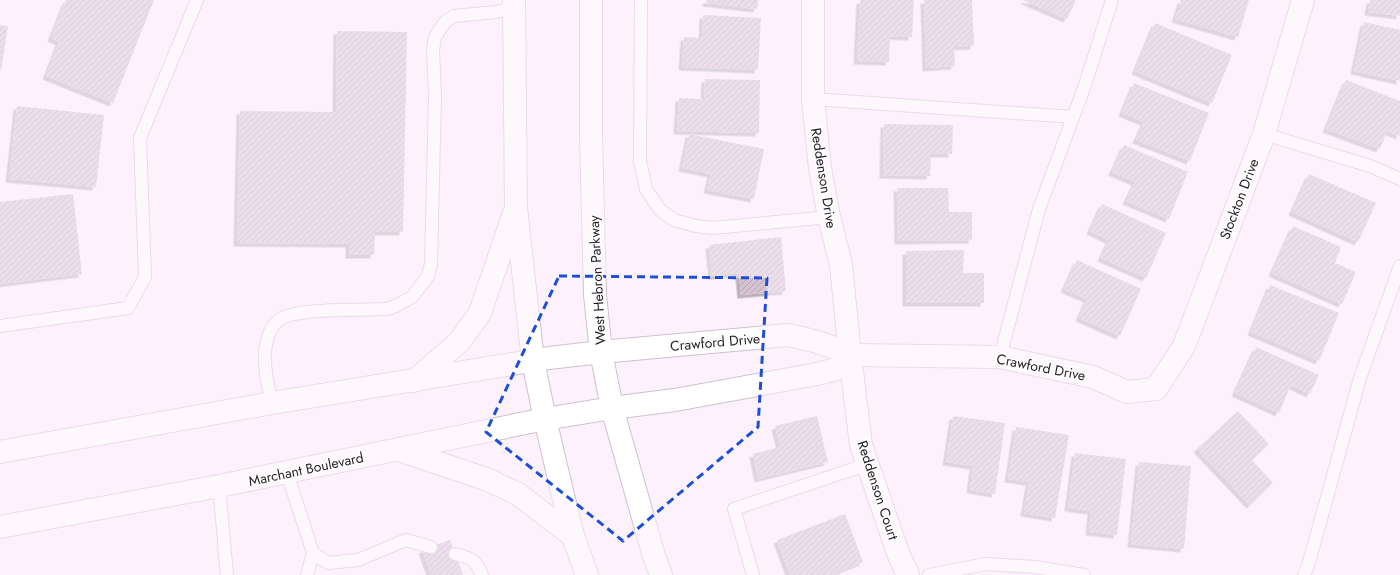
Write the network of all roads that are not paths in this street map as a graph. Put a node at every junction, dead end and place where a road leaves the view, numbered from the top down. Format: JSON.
{"nodes":[{"id":1,"x":197,"y":0,"type":"edge"},
{"id":2,"x":591,"y":0,"type":"edge"},
{"id":3,"x":641,"y":0,"type":"edge"},
{"id":4,"x":813,"y":0,"type":"edge"},
{"id":5,"x":1112,"y":0,"type":"edge"},
{"id":6,"x":1303,"y":0,"type":"edge"},
{"id":7,"x":514,"y":4,"type":"edge"},
{"id":8,"x":812,"y":100,"type":"junction"},
{"id":9,"x":1073,"y":117,"type":"junction"},
{"id":10,"x":1264,"y":134,"type":"junction"},
{"id":11,"x":1400,"y":179,"type":"edge"},
{"id":12,"x":516,"y":208,"type":"junction"},
{"id":13,"x":829,"y":217,"type":"junction"},
{"id":14,"x":1400,"y":266,"type":"edge"},
{"id":15,"x":0,"y":326,"type":"edge"},
{"id":16,"x":601,"y":352,"type":"junction"},
{"id":17,"x":850,"y":355,"type":"junction"},
{"id":18,"x":1000,"y":357,"type":"junction"},
{"id":19,"x":533,"y":361,"type":"junction"},
{"id":20,"x":414,"y":381,"type":"junction"},
{"id":21,"x":1156,"y":389,"type":"joint"},
{"id":22,"x":272,"y":403,"type":"junction"},
{"id":23,"x":612,"y":408,"type":"junction"},
{"id":24,"x":545,"y":419,"type":"junction"},
{"id":25,"x":399,"y":450,"type":"junction"},
{"id":26,"x":0,"y":452,"type":"edge"},
{"id":27,"x":868,"y":464,"type":"junction"},
{"id":28,"x":287,"y":473,"type":"junction"},
{"id":29,"x":219,"y":486,"type":"junction"},
{"id":30,"x":0,"y":527,"type":"edge"},
{"id":31,"x":573,"y":536,"type":"junction"},
{"id":32,"x":431,"y":547,"type":"dead end"},
{"id":33,"x":313,"y":553,"type":"junction"},
{"id":34,"x":455,"y":554,"type":"dead end"},
{"id":35,"x":227,"y":575,"type":"edge"},
{"id":36,"x":307,"y":575,"type":"edge"},
{"id":37,"x":482,"y":575,"type":"edge"},
{"id":38,"x":587,"y":575,"type":"edge"},
{"id":39,"x":661,"y":575,"type":"edge"},
{"id":40,"x":754,"y":575,"type":"edge"},
{"id":41,"x":908,"y":575,"type":"edge"},
{"id":42,"x":929,"y":575,"type":"edge"},
{"id":43,"x":1084,"y":575,"type":"edge"},
{"id":44,"x":1304,"y":575,"type":"edge"}],
"edges":[{"from":1,"to":15,"type":"lane"},
{"from":2,"to":16,"type":"street","name":"West Hebron Parkway"},
{"from":3,"to":13,"type":"lane"},
{"from":4,"to":8,"type":"street","name":"Reddenson Drive"},
{"from":5,"to":9,"type":"lane"},
{"from":6,"to":10,"type":"street","name":"Stockton Drive"},
{"from":7,"to":12,"type":"street"},
{"from":7,"to":22,"type":"lane"},
{"from":8,"to":9,"type":"lane"},
{"from":8,"to":13,"type":"street","name":"Reddenson Drive"},
{"from":9,"to":18,"type":"lane"},
{"from":10,"to":11,"type":"lane"},
{"from":10,"to":21,"type":"street","name":"Stockton Drive"},
{"from":12,"to":19,"type":"street"},
{"from":12,"to":20,"type":"street"},
{"from":13,"to":17,"type":"street","name":"Reddenson Drive"},
{"from":14,"to":44,"type":"lane"},
{"from":16,"to":17,"type":"street","name":"Crawford Drive"},
{"from":16,"to":19,"type":"street"},
{"from":16,"to":23,"type":"street","name":"West Hebron Parkway"},
{"from":17,"to":18,"type":"street","name":"Crawford Drive"},
{"from":17,"to":23,"type":"street"},
{"from":17,"to":27,"type":"street","name":"Reddenson Court"},
{"from":18,"to":21,"type":"street","name":"Crawford Drive"},
{"from":19,"to":20,"type":"street"},
{"from":19,"to":24,"type":"street"},
{"from":20,"to":22,"type":"street"},
{"from":22,"to":26,"type":"street"},
{"from":23,"to":24,"type":"street","name":"Marchant Boulevard"},
{"from":23,"to":39,"type":"street","name":"West Hebron Parkway"},
{"from":24,"to":25,"type":"street","name":"Marchant Boulevard"},
{"from":24,"to":31,"type":"street"},
{"from":25,"to":28,"type":"street","name":"Marchant Boulevard"},
{"from":25,"to":31,"type":"street"},
{"from":27,"to":40,"type":"lane"},
{"from":27,"to":41,"type":"street","name":"Reddenson Court"},
{"from":28,"to":29,"type":"street","name":"Marchant Boulevard"},
{"from":28,"to":33,"type":"lane"},
{"from":29,"to":30,"type":"street","name":"Marchant Boulevard"},
{"from":29,"to":35,"type":"lane"},
{"from":31,"to":38,"type":"street"},
{"from":32,"to":33,"type":"lane"},
{"from":33,"to":36,"type":"lane"},
{"from":34,"to":37,"type":"lane"},
{"from":42,"to":43,"type":"lane"}]}
